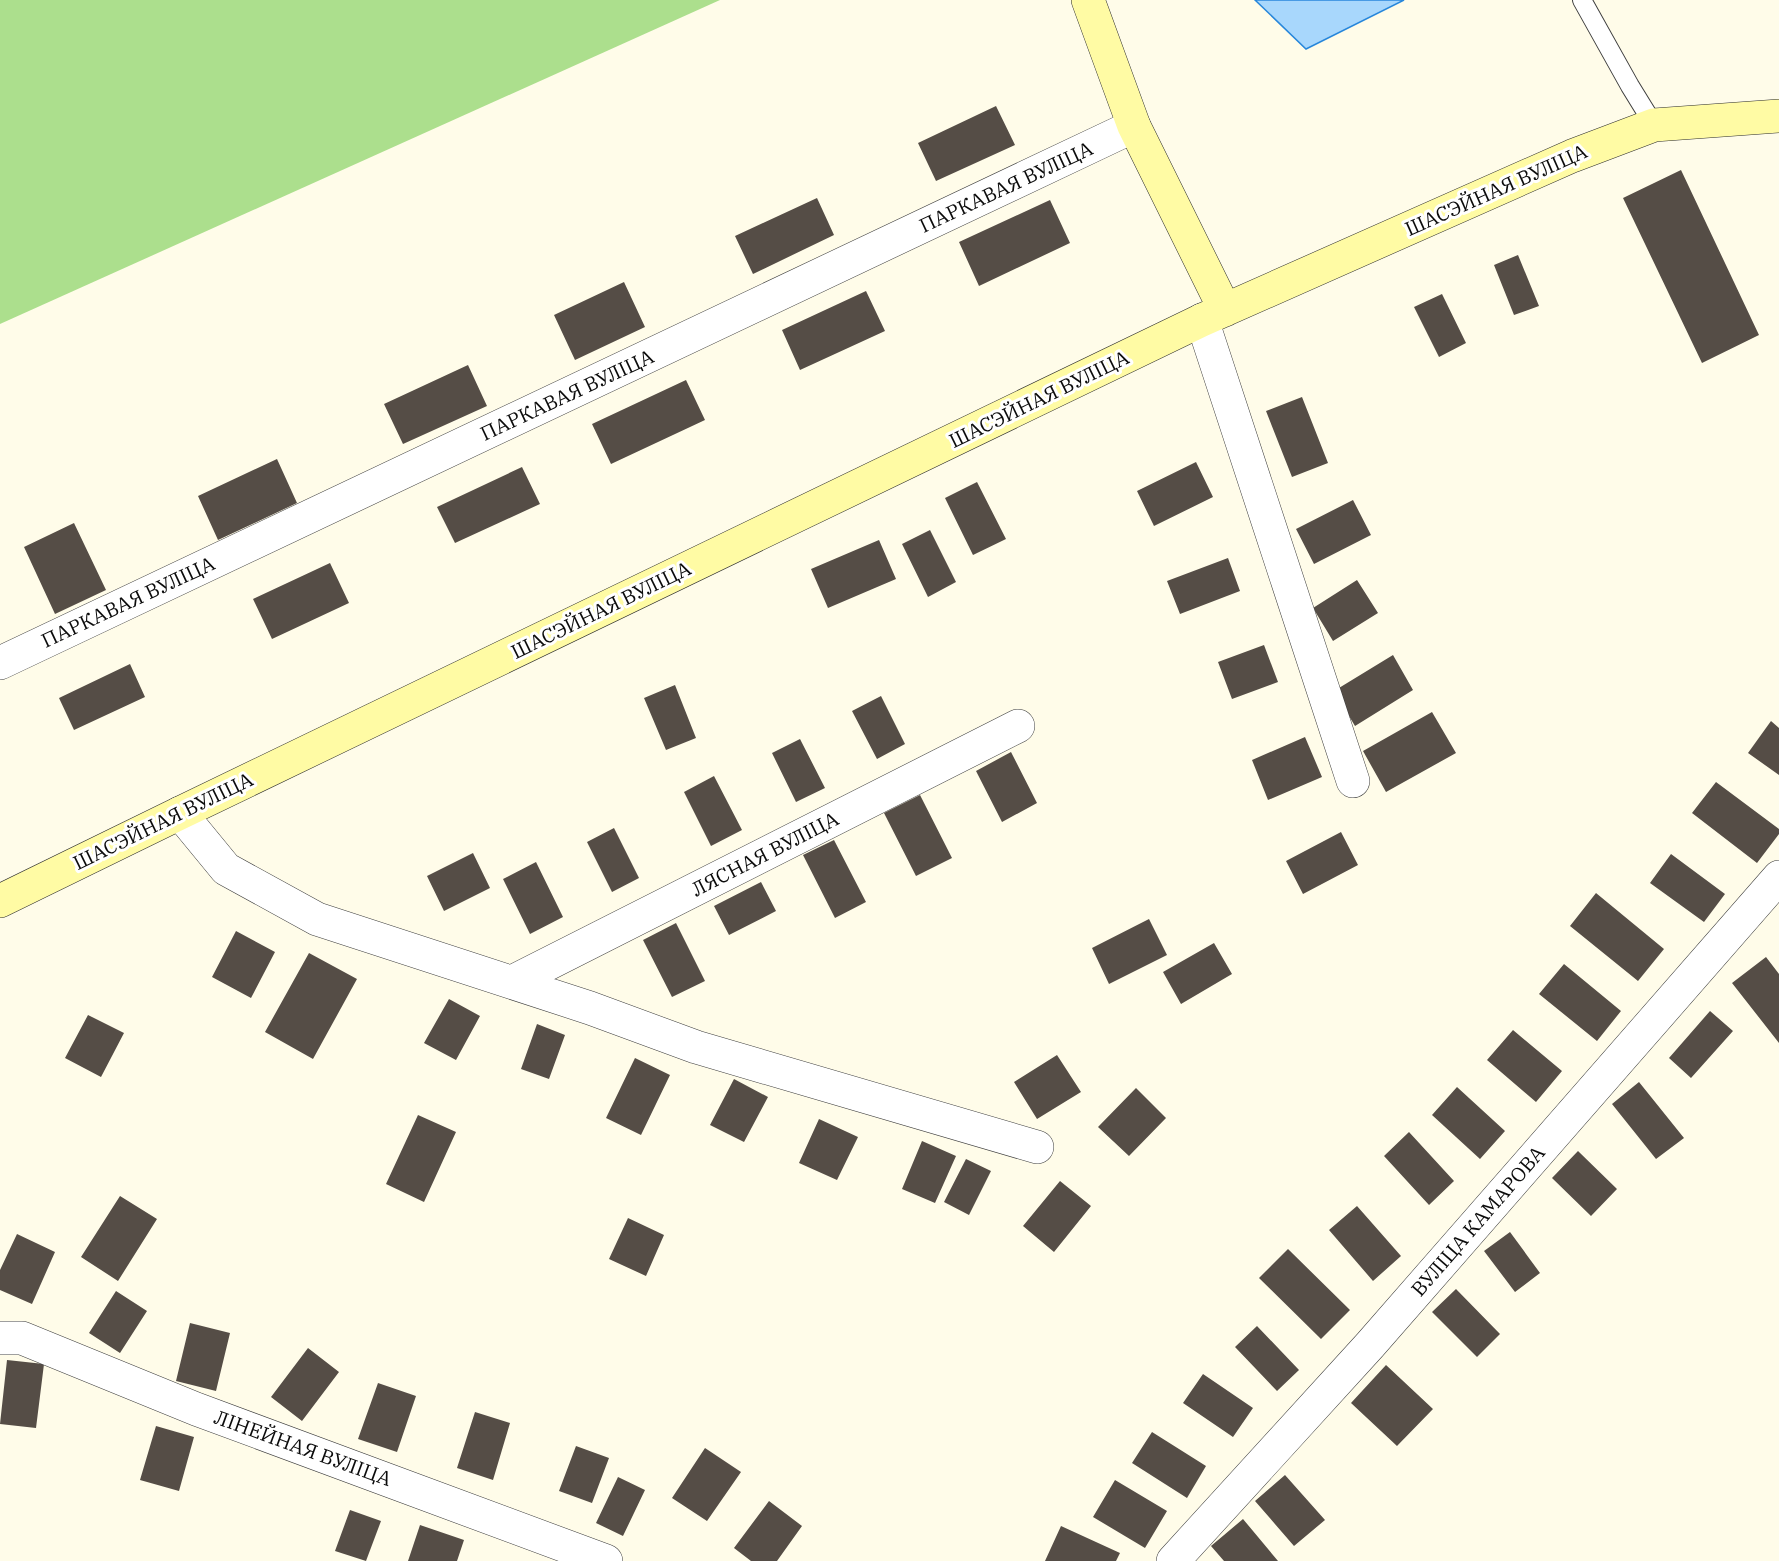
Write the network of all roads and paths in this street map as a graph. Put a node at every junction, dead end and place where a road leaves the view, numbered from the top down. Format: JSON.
{"nodes":[{"id":1,"x":1088,"y":0,"type":"edge"},
{"id":2,"x":1582,"y":0,"type":"edge"},
{"id":3,"x":1779,"y":116,"type":"edge"},
{"id":4,"x":1653,"y":125,"type":"junction"},
{"id":5,"x":1134,"y":126,"type":"junction"},
{"id":6,"x":1213,"y":315,"type":"junction"},
{"id":7,"x":0,"y":663,"type":"edge"},
{"id":8,"x":1018,"y":726,"type":"dead end"},
{"id":9,"x":1353,"y":781,"type":"dead end"},
{"id":10,"x":180,"y":813,"type":"junction"},
{"id":11,"x":1779,"y":877,"type":"edge"},
{"id":12,"x":0,"y":901,"type":"edge"},
{"id":13,"x":512,"y":982,"type":"junction"},
{"id":14,"x":1037,"y":1147,"type":"dead end"},
{"id":15,"x":0,"y":1338,"type":"edge"},
{"id":16,"x":606,"y":1561,"type":"edge"},
{"id":17,"x":1173,"y":1561,"type":"edge"}],
"edges":[{"from":1,"to":5,"type":"street"},
{"from":2,"to":4,"type":"lane"},
{"from":3,"to":4,"type":"street","name":"ШАСЭЙНАЯ ВУЛІЦА"},
{"from":4,"to":6,"type":"street","name":"ШАСЭЙНАЯ ВУЛІЦА"},
{"from":5,"to":6,"type":"street"},
{"from":5,"to":7,"type":"street","name":"ПАРКАВАЯ ВУЛІЦА"},
{"from":6,"to":9,"type":"street"},
{"from":6,"to":10,"type":"street","name":"ШАСЭЙНАЯ ВУЛІЦА"},
{"from":8,"to":13,"type":"street","name":"ЛЯСНАЯ ВУЛІЦА"},
{"from":10,"to":12,"type":"street","name":"ШАСЭЙНАЯ ВУЛІЦА"},
{"from":10,"to":13,"type":"street"},
{"from":11,"to":17,"type":"street","name":"ВУЛІЦА КАМАРОВА"},
{"from":13,"to":14,"type":"street"},
{"from":15,"to":16,"type":"street","name":"ЛІНЕЙНАЯ ВУЛІЦА"}]}
